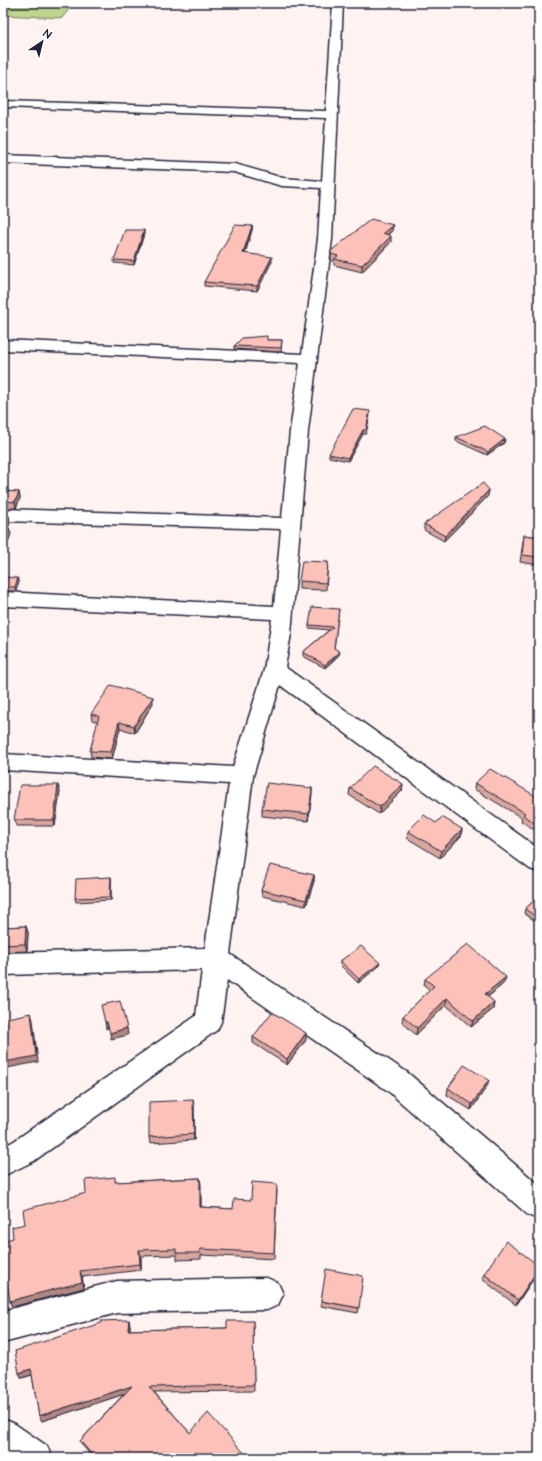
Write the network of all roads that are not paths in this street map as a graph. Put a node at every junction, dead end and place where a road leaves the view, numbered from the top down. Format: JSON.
{"nodes":[{"id":1,"x":338,"y":3,"type":"edge"},
{"id":2,"x":3,"y":104,"type":"edge"},
{"id":3,"x":332,"y":115,"type":"junction"},
{"id":4,"x":3,"y":159,"type":"edge"},
{"id":5,"x":328,"y":185,"type":"junction"},
{"id":6,"x":3,"y":345,"type":"edge"},
{"id":7,"x":309,"y":360,"type":"junction"},
{"id":8,"x":3,"y":515,"type":"edge"},
{"id":9,"x":291,"y":524,"type":"junction"},
{"id":10,"x":3,"y":600,"type":"edge"},
{"id":11,"x":283,"y":612,"type":"junction"},
{"id":12,"x":274,"y":670,"type":"junction"},
{"id":13,"x":3,"y":762,"type":"edge"},
{"id":14,"x":242,"y":776,"type":"junction"},
{"id":15,"x":539,"y":862,"type":"edge"},
{"id":16,"x":217,"y":958,"type":"junction"},
{"id":17,"x":3,"y":964,"type":"edge"},
{"id":18,"x":3,"y":1162,"type":"edge"},
{"id":19,"x":539,"y":1205,"type":"edge"},
{"id":20,"x":267,"y":1294,"type":"dead end"},
{"id":21,"x":3,"y":1327,"type":"edge"},
{"id":22,"x":3,"y":1436,"type":"edge"},
{"id":23,"x":35,"y":1458,"type":"edge"}],
"edges":[{"from":1,"to":3,"type":"street"},
{"from":2,"to":3,"type":"street"},
{"from":3,"to":5,"type":"street"},
{"from":4,"to":5,"type":"street"},
{"from":5,"to":7,"type":"street"},
{"from":6,"to":7,"type":"street"},
{"from":7,"to":9,"type":"street"},
{"from":8,"to":9,"type":"street"},
{"from":9,"to":11,"type":"street"},
{"from":10,"to":11,"type":"street"},
{"from":11,"to":12,"type":"street"},
{"from":12,"to":14,"type":"street"},
{"from":12,"to":15,"type":"street"},
{"from":13,"to":14,"type":"street"},
{"from":14,"to":16,"type":"street"},
{"from":16,"to":17,"type":"street"},
{"from":16,"to":18,"type":"street"},
{"from":16,"to":19,"type":"street"},
{"from":20,"to":21,"type":"street"},
{"from":22,"to":23,"type":"street"}]}
